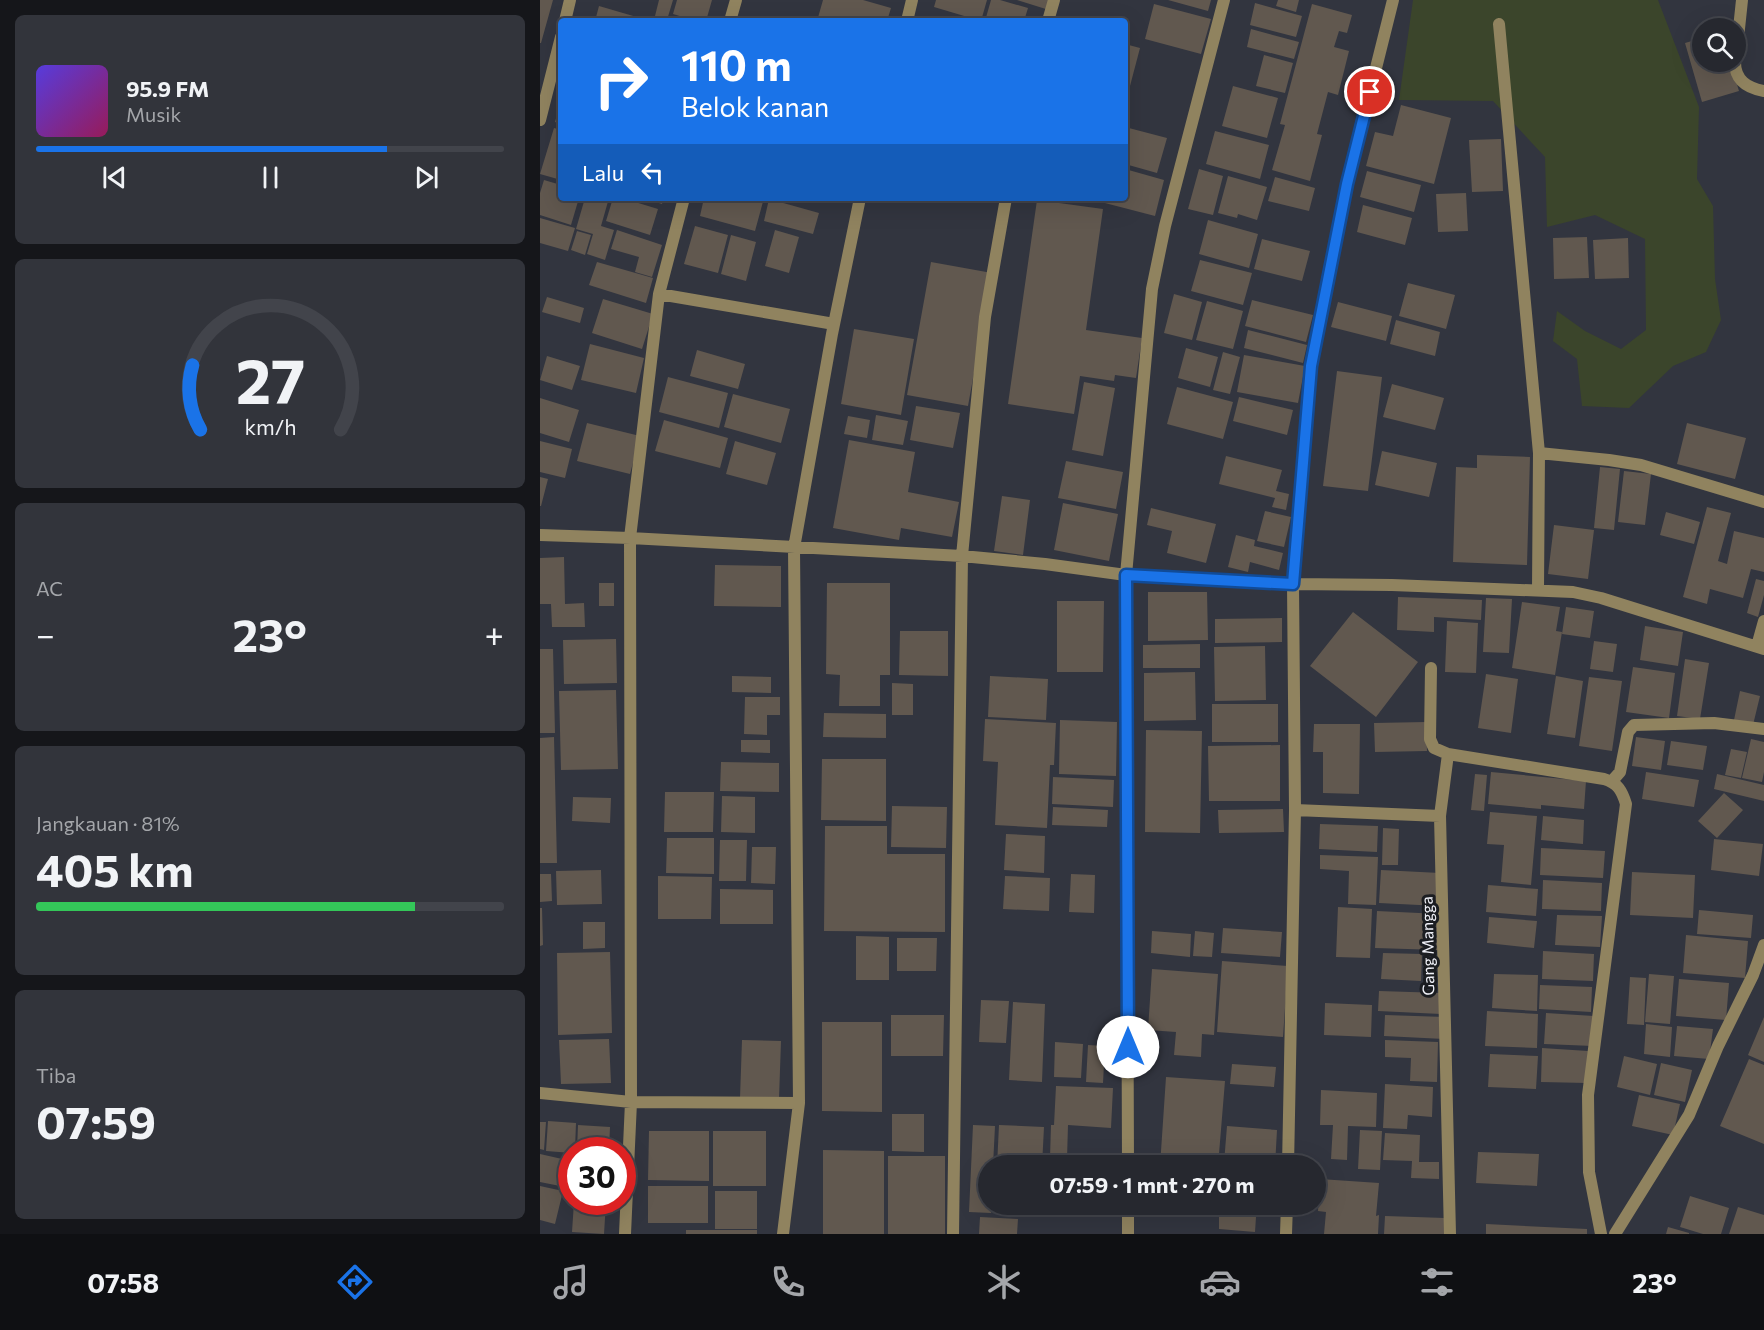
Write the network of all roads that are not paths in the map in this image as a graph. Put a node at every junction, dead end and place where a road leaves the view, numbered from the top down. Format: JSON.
{"nodes":[{"id":1,"x":570,"y":0,"type":"edge"},
{"id":2,"x":736,"y":0,"type":"edge"},
{"id":3,"x":912,"y":0,"type":"edge"},
{"id":4,"x":1053,"y":0,"type":"edge"},
{"id":5,"x":1224,"y":0,"type":"edge"},
{"id":6,"x":1393,"y":0,"type":"edge"},
{"id":7,"x":1742,"y":0,"type":"edge"},
{"id":8,"x":566,"y":18,"type":"edge"},
{"id":9,"x":731,"y":18,"type":"edge"},
{"id":10,"x":908,"y":18,"type":"edge"},
{"id":11,"x":1049,"y":18,"type":"edge"},
{"id":12,"x":1740,"y":18,"type":"edge"},
{"id":13,"x":1499,"y":24,"type":"dead end"},
{"id":14,"x":558,"y":49,"type":"edge"},
{"id":15,"x":1737,"y":72,"type":"edge"},
{"id":16,"x":1764,"y":91,"type":"edge"},
{"id":17,"x":540,"y":120,"type":"edge"},
{"id":18,"x":683,"y":201,"type":"edge"},
{"id":19,"x":859,"y":201,"type":"edge"},
{"id":20,"x":1005,"y":201,"type":"edge"},
{"id":21,"x":659,"y":294,"type":"junction"},
{"id":22,"x":834,"y":324,"type":"junction"},
{"id":23,"x":1539,"y":453,"type":"junction"},
{"id":24,"x":1764,"y":502,"type":"edge"},
{"id":25,"x":540,"y":535,"type":"edge"},
{"id":26,"x":630,"y":538,"type":"junction"},
{"id":27,"x":794,"y":548,"type":"junction"},
{"id":28,"x":962,"y":556,"type":"junction"},
{"id":29,"x":1126,"y":575,"type":"junction"},
{"id":30,"x":1293,"y":584,"type":"junction"},
{"id":31,"x":1538,"y":590,"type":"junction"},
{"id":32,"x":1764,"y":621,"type":"edge"},
{"id":33,"x":1760,"y":647,"type":"edge"},
{"id":34,"x":1431,"y":668,"type":"dead end"},
{"id":35,"x":1764,"y":729,"type":"edge"},
{"id":36,"x":1448,"y":754,"type":"junction"},
{"id":37,"x":1612,"y":781,"type":"junction"},
{"id":38,"x":1294,"y":810,"type":"junction"},
{"id":39,"x":1440,"y":816,"type":"junction"},
{"id":40,"x":1764,"y":945,"type":"edge"},
{"id":41,"x":540,"y":1093,"type":"edge"},
{"id":42,"x":632,"y":1102,"type":"junction"},
{"id":43,"x":799,"y":1103,"type":"junction"},
{"id":44,"x":1128,"y":1155,"type":"edge"},
{"id":45,"x":1288,"y":1155,"type":"edge"},
{"id":46,"x":1128,"y":1215,"type":"edge"},
{"id":47,"x":1287,"y":1215,"type":"edge"},
{"id":48,"x":625,"y":1234,"type":"edge"},
{"id":49,"x":783,"y":1234,"type":"edge"},
{"id":50,"x":953,"y":1234,"type":"edge"},
{"id":51,"x":1128,"y":1234,"type":"edge"},
{"id":52,"x":1286,"y":1234,"type":"edge"},
{"id":53,"x":1450,"y":1234,"type":"edge"},
{"id":54,"x":1601,"y":1234,"type":"edge"},
{"id":55,"x":1615,"y":1234,"type":"edge"}],
"edges":[{"from":1,"to":8,"type":"street"},
{"from":2,"to":9,"type":"street"},
{"from":3,"to":10,"type":"street"},
{"from":4,"to":11,"type":"street"},
{"from":5,"to":29,"type":"street"},
{"from":6,"to":30,"type":"street"},
{"from":7,"to":12,"type":"street"},
{"from":13,"to":23,"type":"street"},
{"from":14,"to":17,"type":"street"},
{"from":15,"to":16,"type":"street"},
{"from":18,"to":21,"type":"street"},
{"from":19,"to":22,"type":"street"},
{"from":20,"to":28,"type":"street"},
{"from":21,"to":22,"type":"street"},
{"from":21,"to":26,"type":"street"},
{"from":22,"to":27,"type":"street"},
{"from":23,"to":24,"type":"street"},
{"from":23,"to":31,"type":"street"},
{"from":25,"to":26,"type":"street"},
{"from":26,"to":27,"type":"street"},
{"from":26,"to":42,"type":"street"},
{"from":27,"to":28,"type":"street"},
{"from":27,"to":43,"type":"street"},
{"from":28,"to":29,"type":"street"},
{"from":28,"to":50,"type":"street"},
{"from":29,"to":30,"type":"street"},
{"from":29,"to":44,"type":"street"},
{"from":30,"to":31,"type":"street"},
{"from":30,"to":38,"type":"street"},
{"from":31,"to":33,"type":"street"},
{"from":32,"to":33,"type":"street"},
{"from":34,"to":36,"type":"street"},
{"from":35,"to":37,"type":"street"},
{"from":36,"to":37,"type":"street"},
{"from":36,"to":39,"type":"street","name":"Gang Mangga"},
{"from":37,"to":54,"type":"street"},
{"from":38,"to":39,"type":"street"},
{"from":38,"to":45,"type":"street"},
{"from":39,"to":53,"type":"street","name":"Gang Mangga"},
{"from":40,"to":55,"type":"street"},
{"from":41,"to":42,"type":"street"},
{"from":42,"to":43,"type":"street"},
{"from":42,"to":48,"type":"street"},
{"from":43,"to":49,"type":"street"},
{"from":46,"to":51,"type":"street"},
{"from":47,"to":52,"type":"street"}]}
